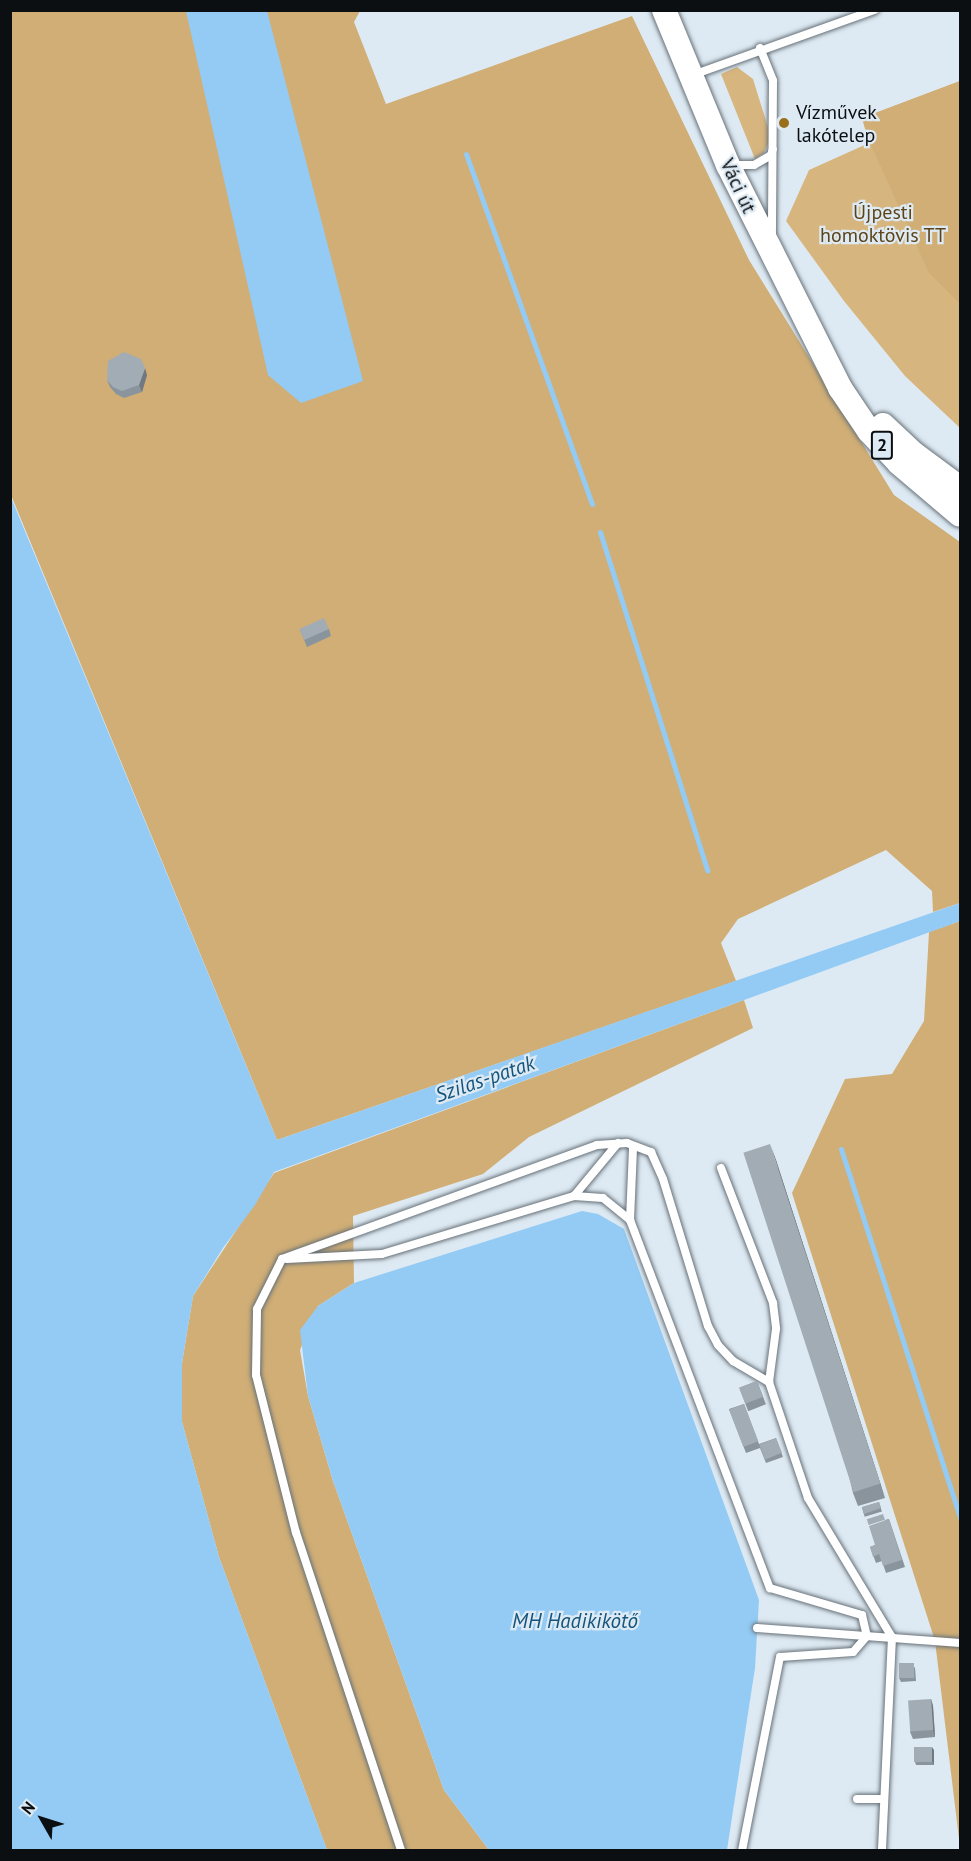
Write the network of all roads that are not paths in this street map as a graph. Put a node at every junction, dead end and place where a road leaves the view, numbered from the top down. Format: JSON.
{"nodes":[{"id":1,"x":664,"y":10,"type":"edge"},
{"id":2,"x":875,"y":10,"type":"edge"},
{"id":3,"x":760,"y":48,"type":"junction"},
{"id":4,"x":690,"y":77,"type":"junction"},
{"id":5,"x":775,"y":142,"type":"junction"},
{"id":6,"x":728,"y":165,"type":"junction"},
{"id":7,"x":771,"y":257,"type":"junction"},
{"id":8,"x":826,"y":356,"type":"junction"},
{"id":9,"x":960,"y":488,"type":"edge"},
{"id":10,"x":960,"y":515,"type":"edge"},
{"id":11,"x":618,"y":1143,"type":"junction"},
{"id":12,"x":633,"y":1147,"type":"junction"},
{"id":13,"x":721,"y":1168,"type":"dead end"},
{"id":14,"x":574,"y":1196,"type":"junction"},
{"id":15,"x":630,"y":1220,"type":"junction"},
{"id":16,"x":282,"y":1259,"type":"junction"},
{"id":17,"x":769,"y":1382,"type":"junction"},
{"id":18,"x":756,"y":1628,"type":"dead end"},
{"id":19,"x":867,"y":1636,"type":"junction"},
{"id":20,"x":892,"y":1637,"type":"junction"},
{"id":21,"x":960,"y":1643,"type":"edge"},
{"id":22,"x":857,"y":1799,"type":"dead end"},
{"id":23,"x":884,"y":1799,"type":"junction"},
{"id":24,"x":401,"y":1851,"type":"edge"},
{"id":25,"x":742,"y":1851,"type":"edge"},
{"id":26,"x":882,"y":1851,"type":"edge"}],
"edges":[{"from":1,"to":4,"type":"main road","name":"Váci út","number":"2"},
{"from":2,"to":3,"type":"lane"},
{"from":3,"to":4,"type":"lane"},
{"from":3,"to":5,"type":"lane"},
{"from":4,"to":6,"type":"main road","name":"Váci út","number":"2"},
{"from":5,"to":6,"type":"lane"},
{"from":5,"to":7,"type":"lane"},
{"from":6,"to":7,"type":"main road","name":"Váci út","number":"2"},
{"from":7,"to":8,"type":"main road","name":"Váci út","number":"2"},
{"from":8,"to":9,"type":"main road","name":"Váci út","number":"2"},
{"from":8,"to":10,"type":"main road","name":"Váci út","number":"2"},
{"from":11,"to":12,"type":"lane"},
{"from":11,"to":14,"type":"lane"},
{"from":11,"to":16,"type":"lane"},
{"from":12,"to":15,"type":"lane"},
{"from":12,"to":17,"type":"lane"},
{"from":13,"to":17,"type":"lane"},
{"from":14,"to":15,"type":"lane"},
{"from":14,"to":16,"type":"lane"},
{"from":15,"to":19,"type":"lane"},
{"from":16,"to":24,"type":"lane"},
{"from":17,"to":20,"type":"lane"},
{"from":18,"to":19,"type":"lane"},
{"from":19,"to":20,"type":"lane"},
{"from":19,"to":25,"type":"lane"},
{"from":20,"to":21,"type":"lane"},
{"from":20,"to":23,"type":"lane"},
{"from":22,"to":23,"type":"lane"},
{"from":23,"to":26,"type":"lane"}]}
